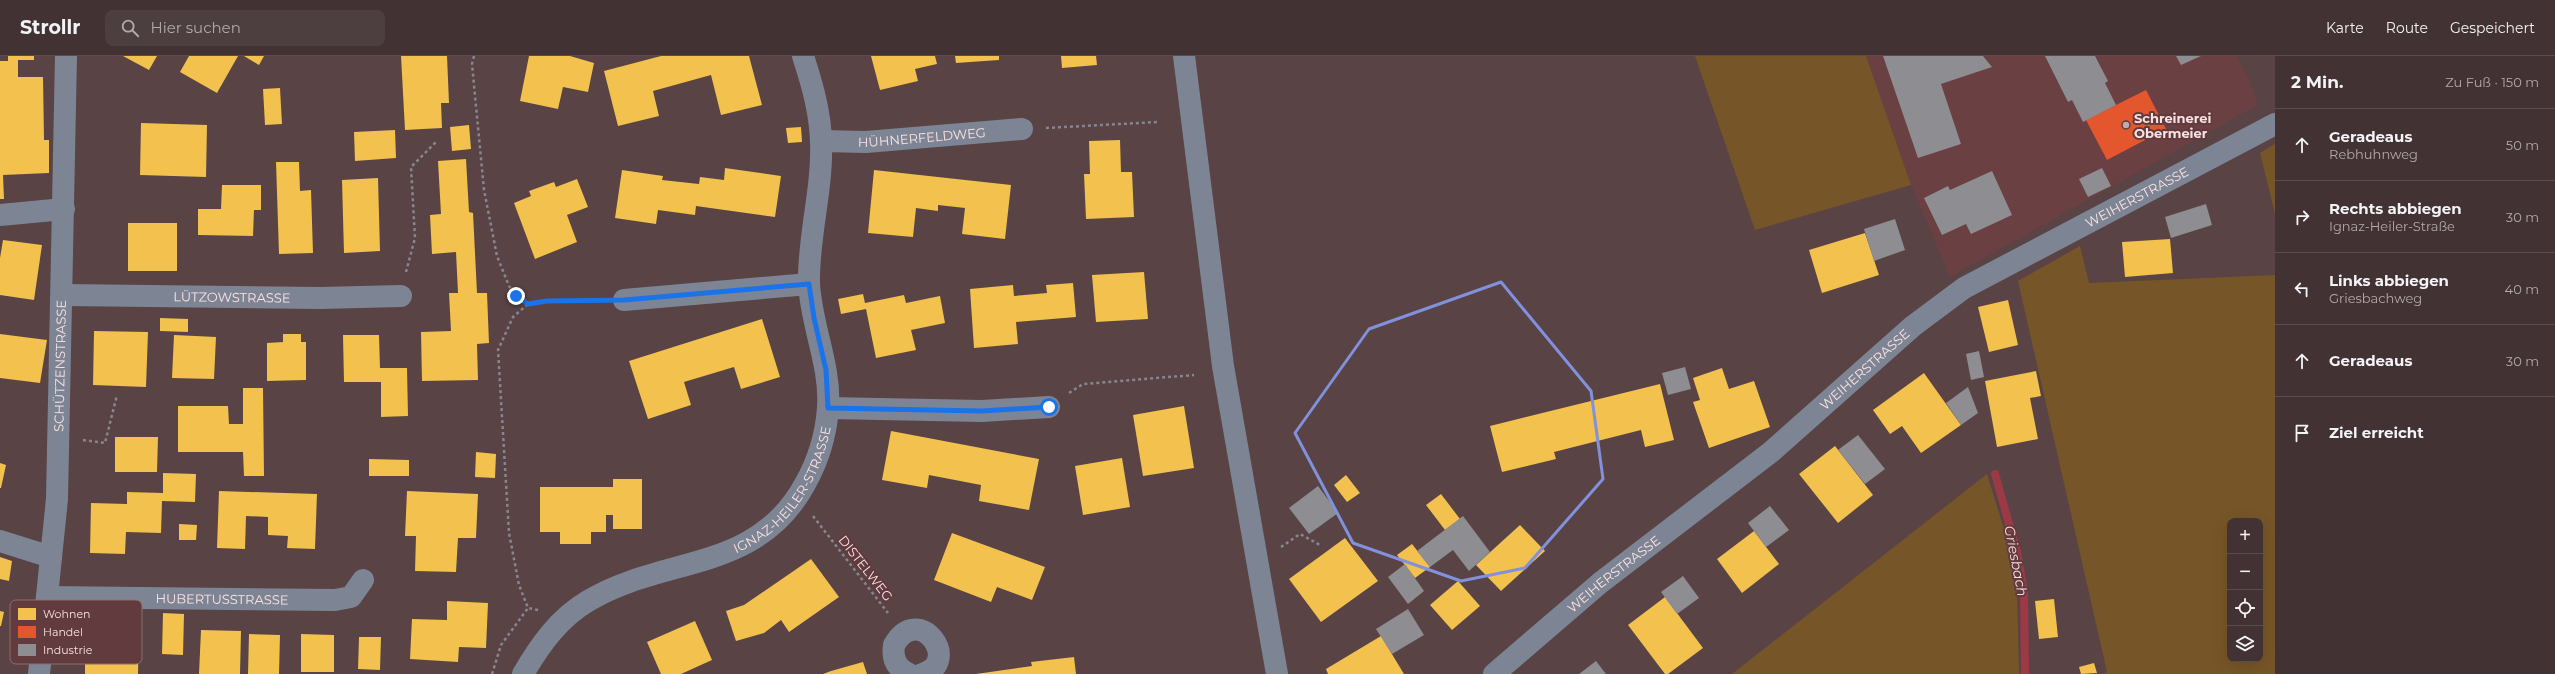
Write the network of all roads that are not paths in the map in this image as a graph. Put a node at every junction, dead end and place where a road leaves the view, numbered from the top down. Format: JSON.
{"nodes":[{"id":1,"x":66,"y":56,"type":"edge"},
{"id":2,"x":803,"y":56,"type":"edge"},
{"id":3,"x":1184,"y":56,"type":"edge"},
{"id":4,"x":2275,"y":124,"type":"edge"},
{"id":5,"x":1022,"y":129,"type":"road end"},
{"id":6,"x":822,"y":141,"type":"junction"},
{"id":7,"x":64,"y":209,"type":"junction"},
{"id":8,"x":0,"y":215,"type":"edge"},
{"id":9,"x":809,"y":284,"type":"junction"},
{"id":10,"x":63,"y":295,"type":"junction"},
{"id":11,"x":401,"y":296,"type":"road end"},
{"id":12,"x":624,"y":300,"type":"road end"},
{"id":13,"x":1049,"y":407,"type":"road end"},
{"id":14,"x":828,"y":408,"type":"junction"},
{"id":15,"x":0,"y":541,"type":"edge"},
{"id":16,"x":51,"y":557,"type":"junction"},
{"id":17,"x":363,"y":580,"type":"dead end"},
{"id":18,"x":47,"y":596,"type":"junction"},
{"id":19,"x":47,"y":600,"type":"edge"},
{"id":20,"x":40,"y":664,"type":"edge"},
{"id":21,"x":39,"y":674,"type":"edge"},
{"id":22,"x":523,"y":674,"type":"edge"},
{"id":23,"x":909,"y":674,"type":"edge"},
{"id":24,"x":922,"y":674,"type":"edge"},
{"id":25,"x":1277,"y":674,"type":"edge"},
{"id":26,"x":1494,"y":674,"type":"edge"}],
"edges":[{"from":1,"to":7,"type":"street","name":"SCHÜTZENSTRASSE"},
{"from":2,"to":6,"type":"street","name":"IGNAZ-HEILER-STRASSE"},
{"from":3,"to":25,"type":"street"},
{"from":4,"to":26,"type":"street","name":"WEIHERSTRASSE"},
{"from":5,"to":6,"type":"street","name":"HÜHNERFELDWEG"},
{"from":6,"to":9,"type":"street","name":"IGNAZ-HEILER-STRASSE"},
{"from":7,"to":8,"type":"street"},
{"from":7,"to":10,"type":"street","name":"SCHÜTZENSTRASSE"},
{"from":9,"to":12,"type":"street"},
{"from":9,"to":14,"type":"street","name":"IGNAZ-HEILER-STRASSE"},
{"from":10,"to":11,"type":"street","name":"LÜTZOWSTRASSE"},
{"from":10,"to":16,"type":"street","name":"SCHÜTZENSTRASSE"},
{"from":13,"to":14,"type":"street"},
{"from":14,"to":22,"type":"street","name":"IGNAZ-HEILER-STRASSE"},
{"from":15,"to":16,"type":"street"},
{"from":16,"to":18,"type":"street","name":"SCHÜTZENSTRASSE"},
{"from":17,"to":18,"type":"street","name":"HUBERTUSSTRASSE"},
{"from":18,"to":19,"type":"street","name":"SCHÜTZENSTRASSE"},
{"from":20,"to":21,"type":"street","name":"SCHÜTZENSTRASSE"},
{"from":23,"to":24,"type":"street"}]}
